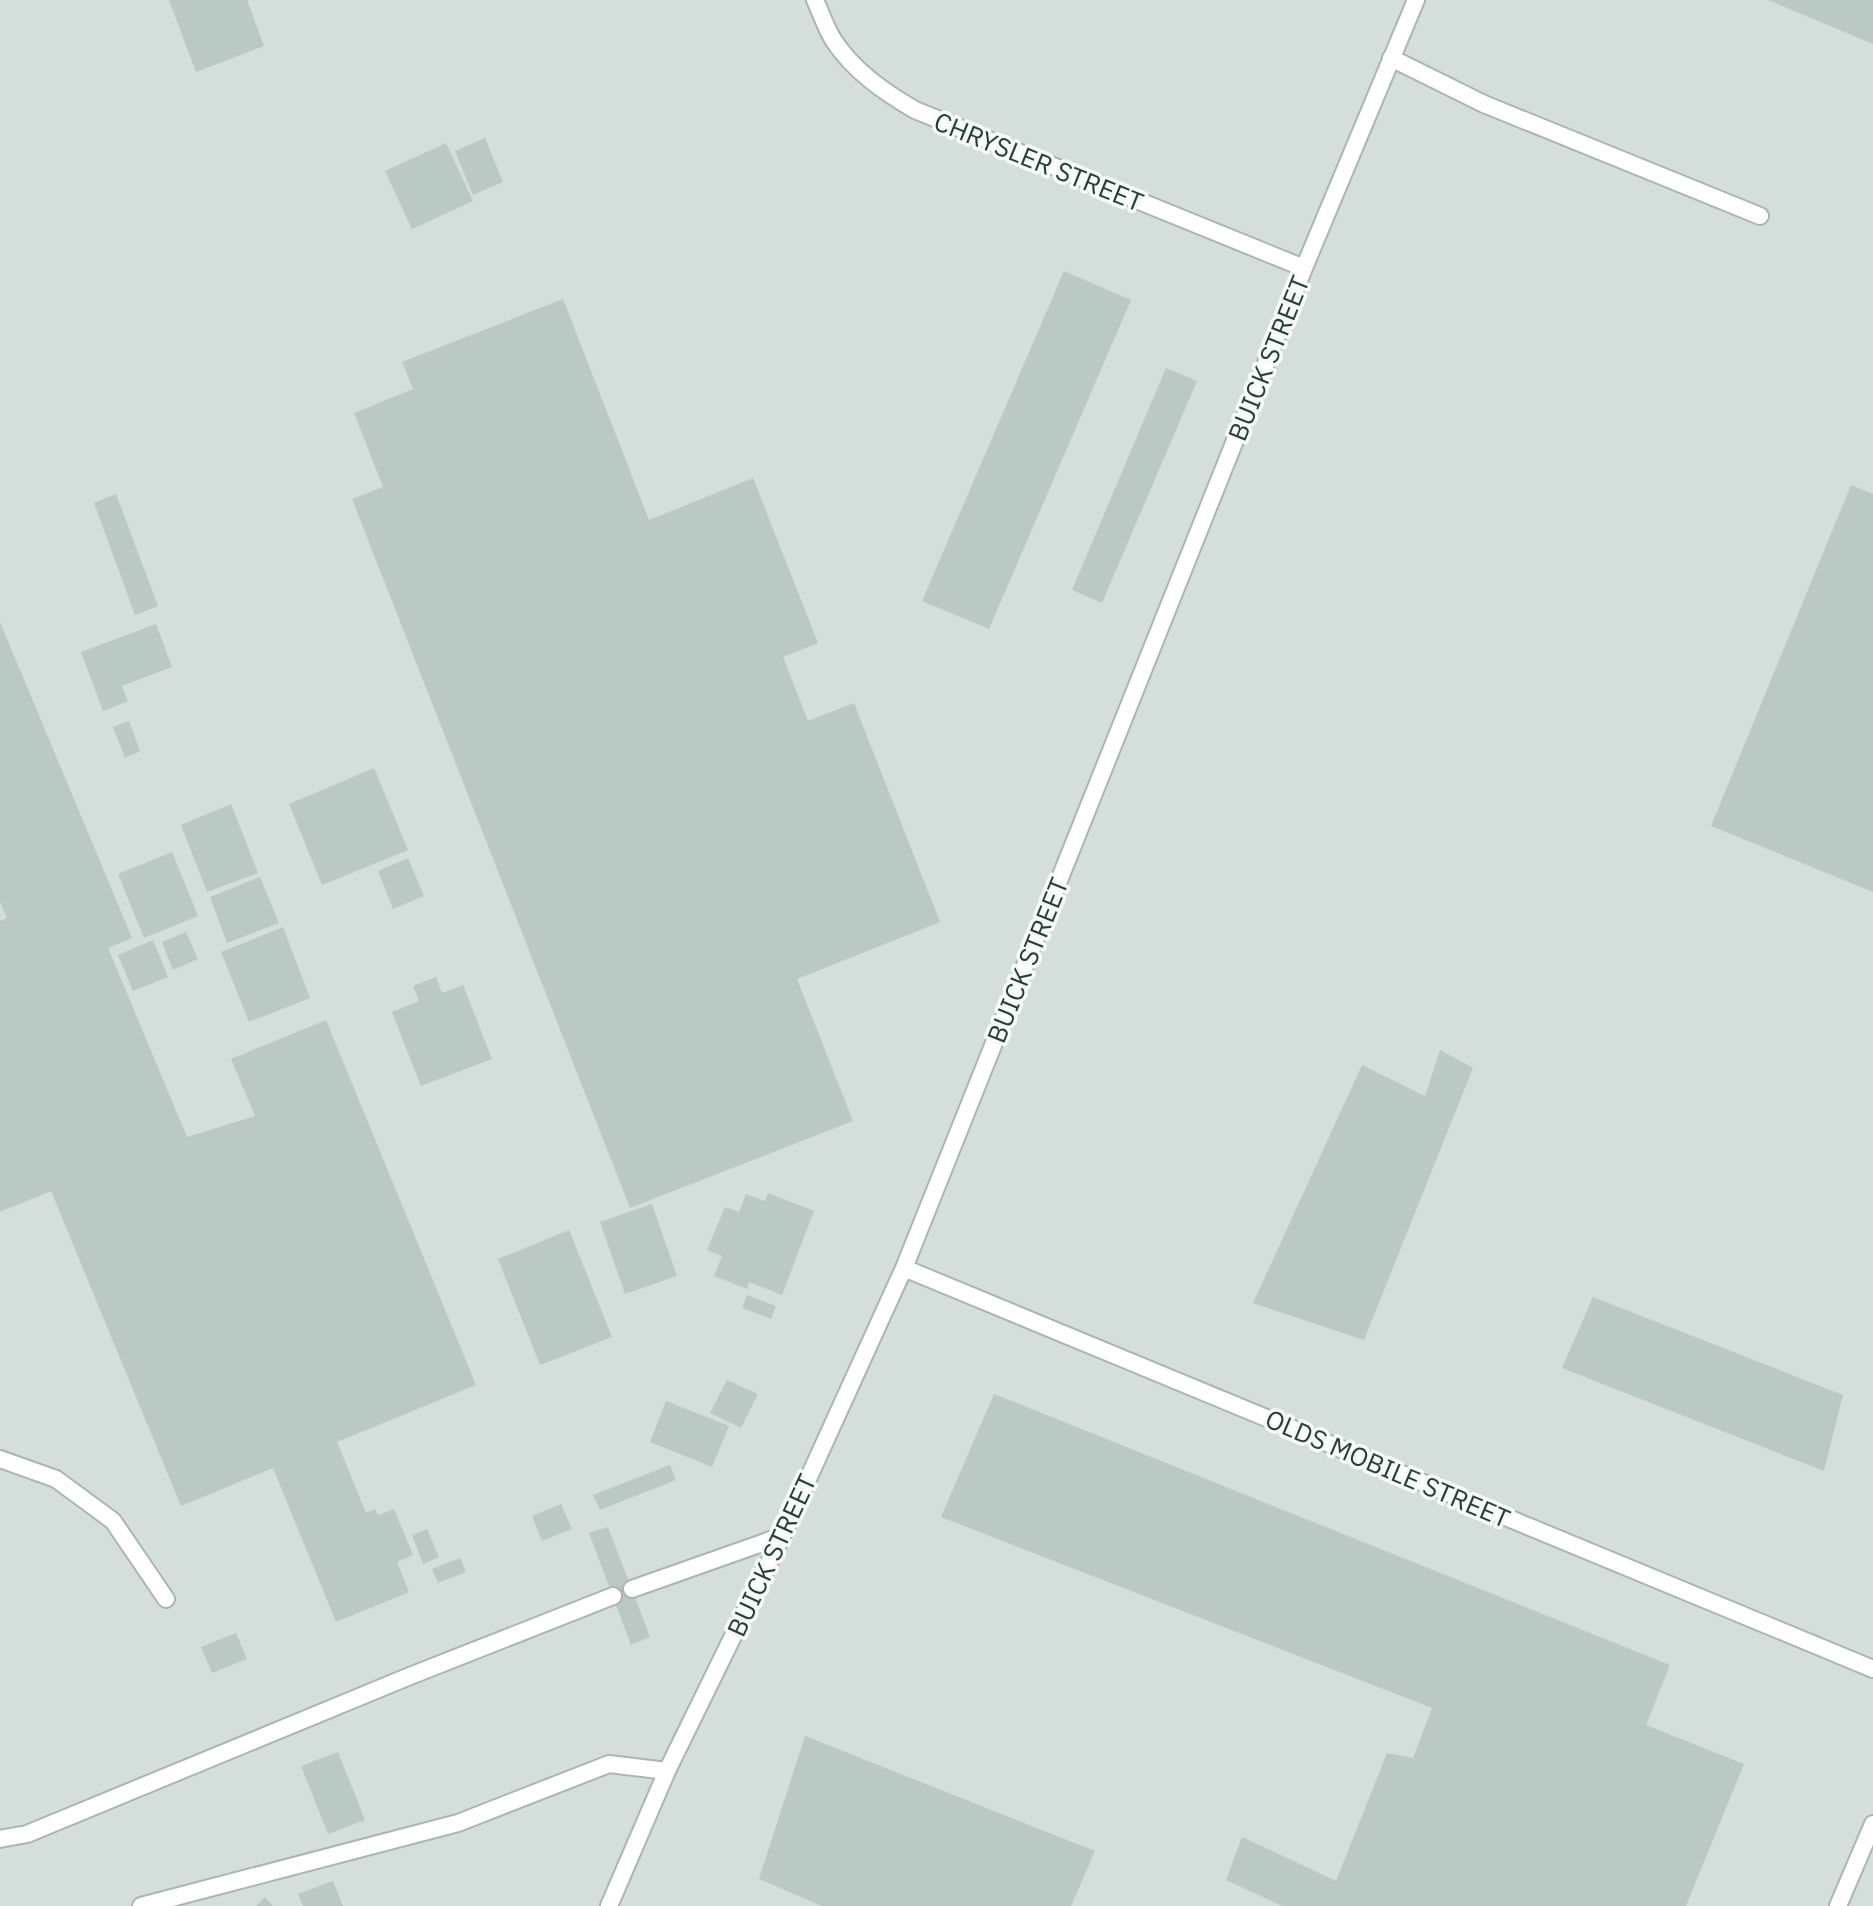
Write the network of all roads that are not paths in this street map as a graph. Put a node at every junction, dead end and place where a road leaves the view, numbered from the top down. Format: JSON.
{"nodes":[{"id":1,"x":815,"y":0,"type":"edge"},
{"id":2,"x":1416,"y":0,"type":"edge"},
{"id":3,"x":1391,"y":58,"type":"junction"},
{"id":4,"x":1760,"y":216,"type":"dead end"},
{"id":5,"x":1304,"y":268,"type":"junction"},
{"id":6,"x":904,"y":1268,"type":"junction"},
{"id":7,"x":0,"y":1459,"type":"edge"},
{"id":8,"x":782,"y":1536,"type":"junction"},
{"id":9,"x":632,"y":1589,"type":"dead end"},
{"id":10,"x":613,"y":1596,"type":"dead end"},
{"id":11,"x":166,"y":1599,"type":"dead end"},
{"id":12,"x":1873,"y":1669,"type":"edge"},
{"id":13,"x":667,"y":1771,"type":"junction"},
{"id":14,"x":1872,"y":1828,"type":"edge"},
{"id":15,"x":0,"y":1839,"type":"edge"},
{"id":16,"x":141,"y":1906,"type":"edge"},
{"id":17,"x":609,"y":1906,"type":"edge"},
{"id":18,"x":1838,"y":1906,"type":"edge"}],
"edges":[{"from":1,"to":5,"type":"lane","name":"CHRYSLER STREET"},
{"from":2,"to":3,"type":"lane","name":"BUICK STREET"},
{"from":3,"to":4,"type":"lane"},
{"from":3,"to":5,"type":"lane","name":"BUICK STREET"},
{"from":5,"to":6,"type":"lane","name":"BUICK STREET"},
{"from":6,"to":8,"type":"lane","name":"BUICK STREET"},
{"from":6,"to":12,"type":"lane","name":"OLDS MOBILE STREET"},
{"from":7,"to":11,"type":"lane"},
{"from":8,"to":9,"type":"lane"},
{"from":8,"to":13,"type":"lane","name":"BUICK STREET"},
{"from":10,"to":15,"type":"lane"},
{"from":13,"to":16,"type":"lane"},
{"from":13,"to":17,"type":"lane","name":"BUICK STREET"},
{"from":14,"to":18,"type":"lane"}]}
